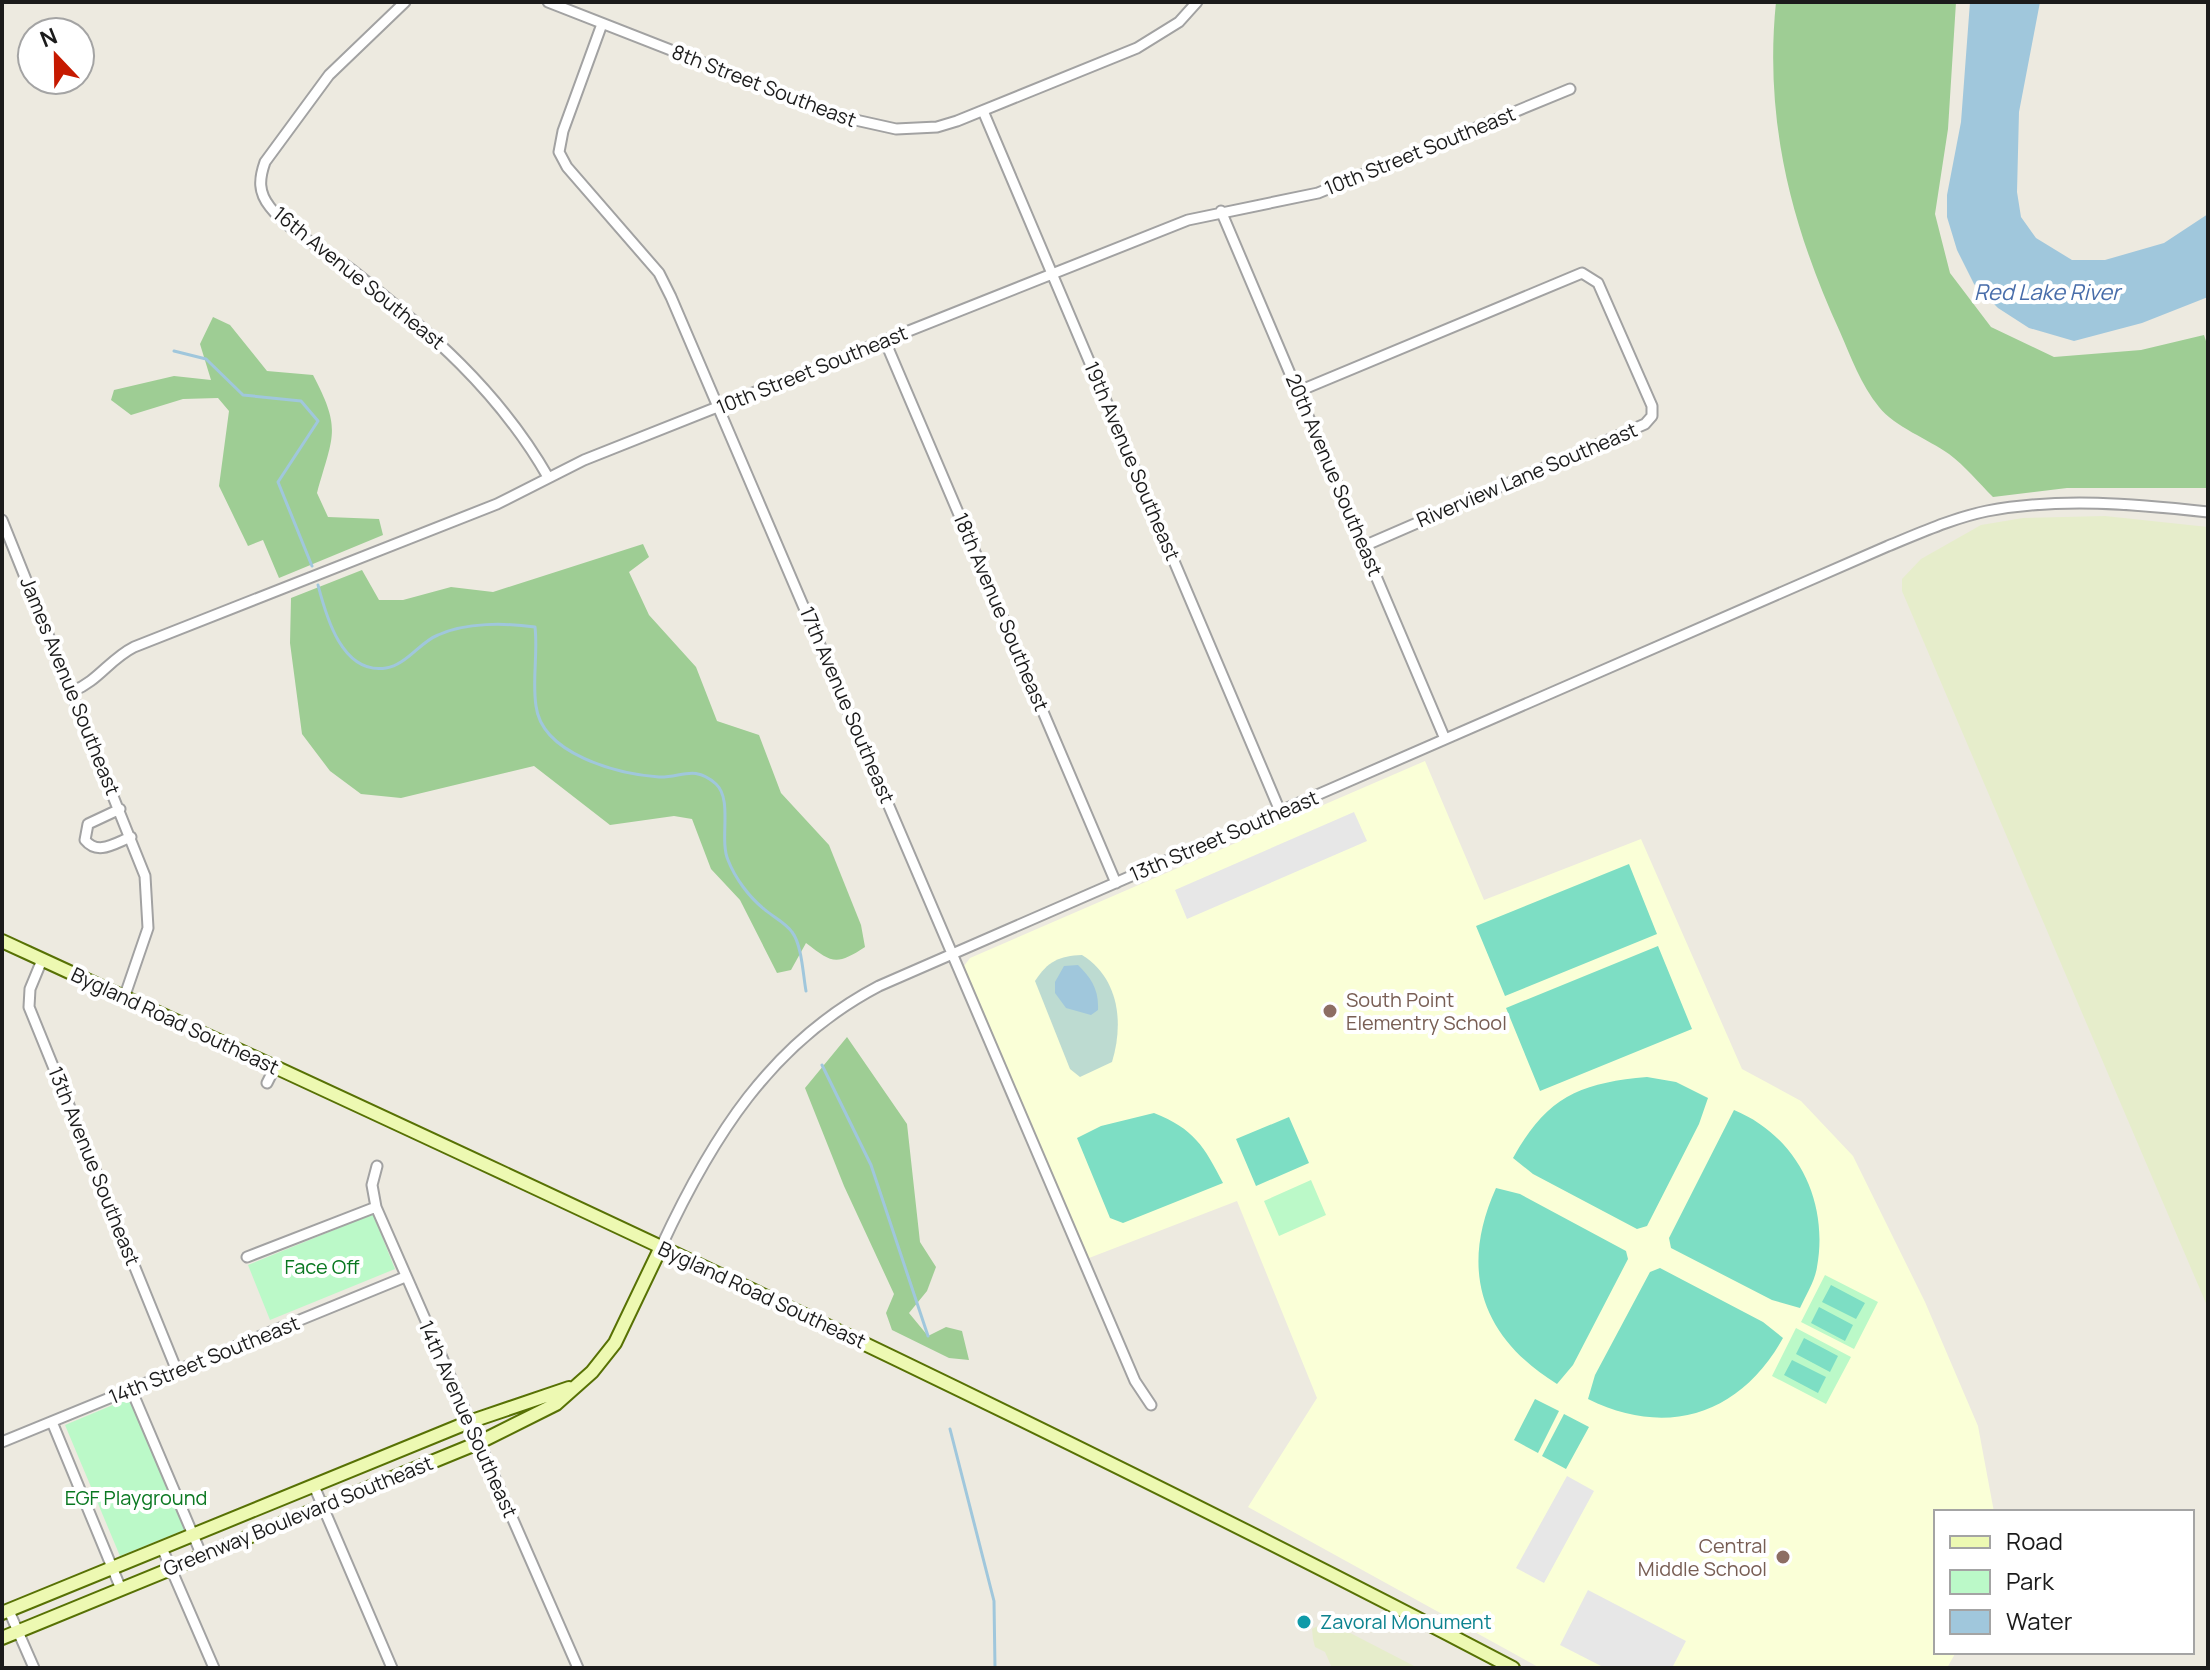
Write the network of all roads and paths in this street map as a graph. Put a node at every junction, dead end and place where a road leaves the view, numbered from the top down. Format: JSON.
{"nodes":[{"id":1,"x":405,"y":2,"type":"edge"},
{"id":2,"x":548,"y":2,"type":"edge"},
{"id":3,"x":1197,"y":2,"type":"edge"},
{"id":4,"x":602,"y":24,"type":"junction"},
{"id":5,"x":1570,"y":89,"type":"dead end"},
{"id":6,"x":983,"y":111,"type":"junction"},
{"id":7,"x":1221,"y":211,"type":"junction"},
{"id":8,"x":1052,"y":273,"type":"junction"},
{"id":9,"x":885,"y":341,"type":"junction"},
{"id":10,"x":1299,"y":391,"type":"junction"},
{"id":11,"x":719,"y":407,"type":"junction"},
{"id":12,"x":548,"y":477,"type":"junction"},
{"id":13,"x":2208,"y":512,"type":"edge"},
{"id":14,"x":2,"y":520,"type":"edge"},
{"id":15,"x":1364,"y":546,"type":"junction"},
{"id":16,"x":73,"y":691,"type":"junction"},
{"id":17,"x":1445,"y":739,"type":"junction"},
{"id":18,"x":120,"y":809,"type":"junction"},
{"id":19,"x":1280,"y":811,"type":"junction"},
{"id":20,"x":131,"y":837,"type":"junction"},
{"id":21,"x":1116,"y":883,"type":"junction"},
{"id":22,"x":2,"y":941,"type":"edge"},
{"id":23,"x":953,"y":954,"type":"junction"},
{"id":24,"x":42,"y":960,"type":"junction"},
{"id":25,"x":124,"y":998,"type":"junction"},
{"id":26,"x":275,"y":1067,"type":"junction"},
{"id":27,"x":267,"y":1083,"type":"dead end"},
{"id":28,"x":377,"y":1166,"type":"dead end"},
{"id":29,"x":376,"y":1207,"type":"junction"},
{"id":30,"x":661,"y":1247,"type":"junction"},
{"id":31,"x":247,"y":1257,"type":"dead end"},
{"id":32,"x":405,"y":1277,"type":"junction"},
{"id":33,"x":177,"y":1371,"type":"junction"},
{"id":34,"x":586,"y":1379,"type":"junction"},
{"id":35,"x":131,"y":1389,"type":"junction"},
{"id":36,"x":1151,"y":1405,"type":"dead end"},
{"id":37,"x":52,"y":1422,"type":"junction"},
{"id":38,"x":469,"y":1422,"type":"junction"},
{"id":39,"x":3,"y":1438,"type":"edge"},
{"id":40,"x":478,"y":1443,"type":"junction"},
{"id":41,"x":314,"y":1486,"type":"junction"},
{"id":42,"x":322,"y":1506,"type":"junction"},
{"id":43,"x":194,"y":1535,"type":"junction"},
{"id":44,"x":162,"y":1548,"type":"junction"},
{"id":45,"x":202,"y":1556,"type":"junction"},
{"id":46,"x":113,"y":1568,"type":"junction"},
{"id":47,"x":171,"y":1569,"type":"junction"},
{"id":48,"x":121,"y":1589,"type":"junction"},
{"id":49,"x":6,"y":1612,"type":"edge"},
{"id":50,"x":18,"y":1631,"type":"junction"},
{"id":51,"x":2,"y":1638,"type":"edge"},
{"id":52,"x":34,"y":1668,"type":"edge"},
{"id":53,"x":214,"y":1668,"type":"edge"},
{"id":54,"x":392,"y":1668,"type":"edge"},
{"id":55,"x":578,"y":1668,"type":"edge"},
{"id":56,"x":1513,"y":1668,"type":"edge"}],
"edges":[{"from":1,"to":12,"type":"street","name":"16th Avenue Southeast"},
{"from":2,"to":4,"type":"street","name":"8th Street Southeast"},
{"from":3,"to":6,"type":"street","name":"8th Street Southeast"},
{"from":4,"to":6,"type":"street","name":"8th Street Southeast"},
{"from":4,"to":11,"type":"street","name":"17th Avenue Southeast"},
{"from":5,"to":7,"type":"street","name":"10th Street Southeast"},
{"from":6,"to":8,"type":"street","name":"19th Avenue Southeast"},
{"from":7,"to":8,"type":"street","name":"10th Street Southeast"},
{"from":7,"to":10,"type":"street","name":"20th Avenue Southeast"},
{"from":8,"to":9,"type":"street","name":"10th Street Southeast"},
{"from":8,"to":19,"type":"street","name":"19th Avenue Southeast"},
{"from":9,"to":11,"type":"street","name":"10th Street Southeast"},
{"from":9,"to":21,"type":"street","name":"18th Avenue Southeast"},
{"from":10,"to":15,"type":"street","name":"20th Avenue Southeast"},
{"from":10,"to":15,"type":"street","name":"Riverview Lane Southeast"},
{"from":11,"to":12,"type":"street","name":"10th Street Southeast"},
{"from":11,"to":23,"type":"street","name":"17th Avenue Southeast"},
{"from":12,"to":16,"type":"street","name":"10th Street Southeast"},
{"from":13,"to":17,"type":"street","name":"13th Street Southeast"},
{"from":14,"to":16,"type":"street","name":"James Avenue Southeast"},
{"from":15,"to":17,"type":"street","name":"20th Avenue Southeast"},
{"from":16,"to":18,"type":"street","name":"James Avenue Southeast"},
{"from":17,"to":19,"type":"street","name":"13th Street Southeast"},
{"from":18,"to":20,"type":"street","name":"James Avenue Southeast"},
{"from":18,"to":20,"type":"street","name":"James Avenue Southeast"},
{"from":19,"to":21,"type":"street","name":"13th Street Southeast"},
{"from":20,"to":25,"type":"street","name":"James Avenue Southeast"},
{"from":21,"to":23,"type":"street","name":"13th Street Southeast"},
{"from":22,"to":24,"type":"street","name":"Bygland Road Southeast"},
{"from":23,"to":30,"type":"street","name":"13th Street Southeast"},
{"from":23,"to":36,"type":"street","name":"17th Avenue Southeast"},
{"from":24,"to":25,"type":"street","name":"Bygland Road Southeast"},
{"from":24,"to":33,"type":"street","name":"13th Avenue Southeast"},
{"from":25,"to":26,"type":"street","name":"Bygland Road Southeast"},
{"from":26,"to":27,"type":"street"},
{"from":26,"to":30,"type":"street","name":"Bygland Road Southeast"},
{"from":28,"to":29,"type":"street","name":"14th Avenue Southeast"},
{"from":29,"to":31,"type":"street"},
{"from":29,"to":32,"type":"street","name":"14th Avenue Southeast"},
{"from":30,"to":34,"type":"street","name":"Greenway Boulevard Southeast"},
{"from":30,"to":56,"type":"street","name":"Bygland Road Southeast"},
{"from":32,"to":33,"type":"street","name":"14th Street Southeast"},
{"from":32,"to":38,"type":"street","name":"14th Avenue Southeast"},
{"from":33,"to":35,"type":"street","name":"14th Street Southeast"},
{"from":34,"to":38,"type":"street","name":"Greenway Boulevard Southeast"},
{"from":34,"to":40,"type":"street","name":"Greenway Boulevard Southeast"},
{"from":35,"to":37,"type":"street","name":"14th Street Southeast"},
{"from":35,"to":43,"type":"street"},
{"from":37,"to":39,"type":"street","name":"14th Street Southeast"},
{"from":37,"to":46,"type":"street"},
{"from":38,"to":40,"type":"street","name":"14th Avenue Southeast"},
{"from":38,"to":41,"type":"street","name":"Greenway Boulevard Southeast"},
{"from":40,"to":42,"type":"street","name":"Greenway Boulevard Southeast"},
{"from":40,"to":55,"type":"street","name":"14th Avenue Southeast"},
{"from":41,"to":42,"type":"street"},
{"from":41,"to":43,"type":"street","name":"Greenway Boulevard Southeast"},
{"from":42,"to":45,"type":"street","name":"Greenway Boulevard Southeast"},
{"from":42,"to":54,"type":"street"},
{"from":43,"to":44,"type":"street","name":"Greenway Boulevard Southeast"},
{"from":43,"to":45,"type":"street"},
{"from":44,"to":46,"type":"street","name":"Greenway Boulevard Southeast"},
{"from":44,"to":47,"type":"street"},
{"from":45,"to":47,"type":"street","name":"Greenway Boulevard Southeast"},
{"from":46,"to":48,"type":"street"},
{"from":46,"to":49,"type":"street","name":"Greenway Boulevard Southeast"},
{"from":47,"to":48,"type":"street","name":"Greenway Boulevard Southeast"},
{"from":47,"to":53,"type":"street"},
{"from":48,"to":50,"type":"street","name":"Greenway Boulevard Southeast"},
{"from":49,"to":50,"type":"street"},
{"from":50,"to":51,"type":"street","name":"Greenway Boulevard Southeast"},
{"from":50,"to":52,"type":"street"}]}
